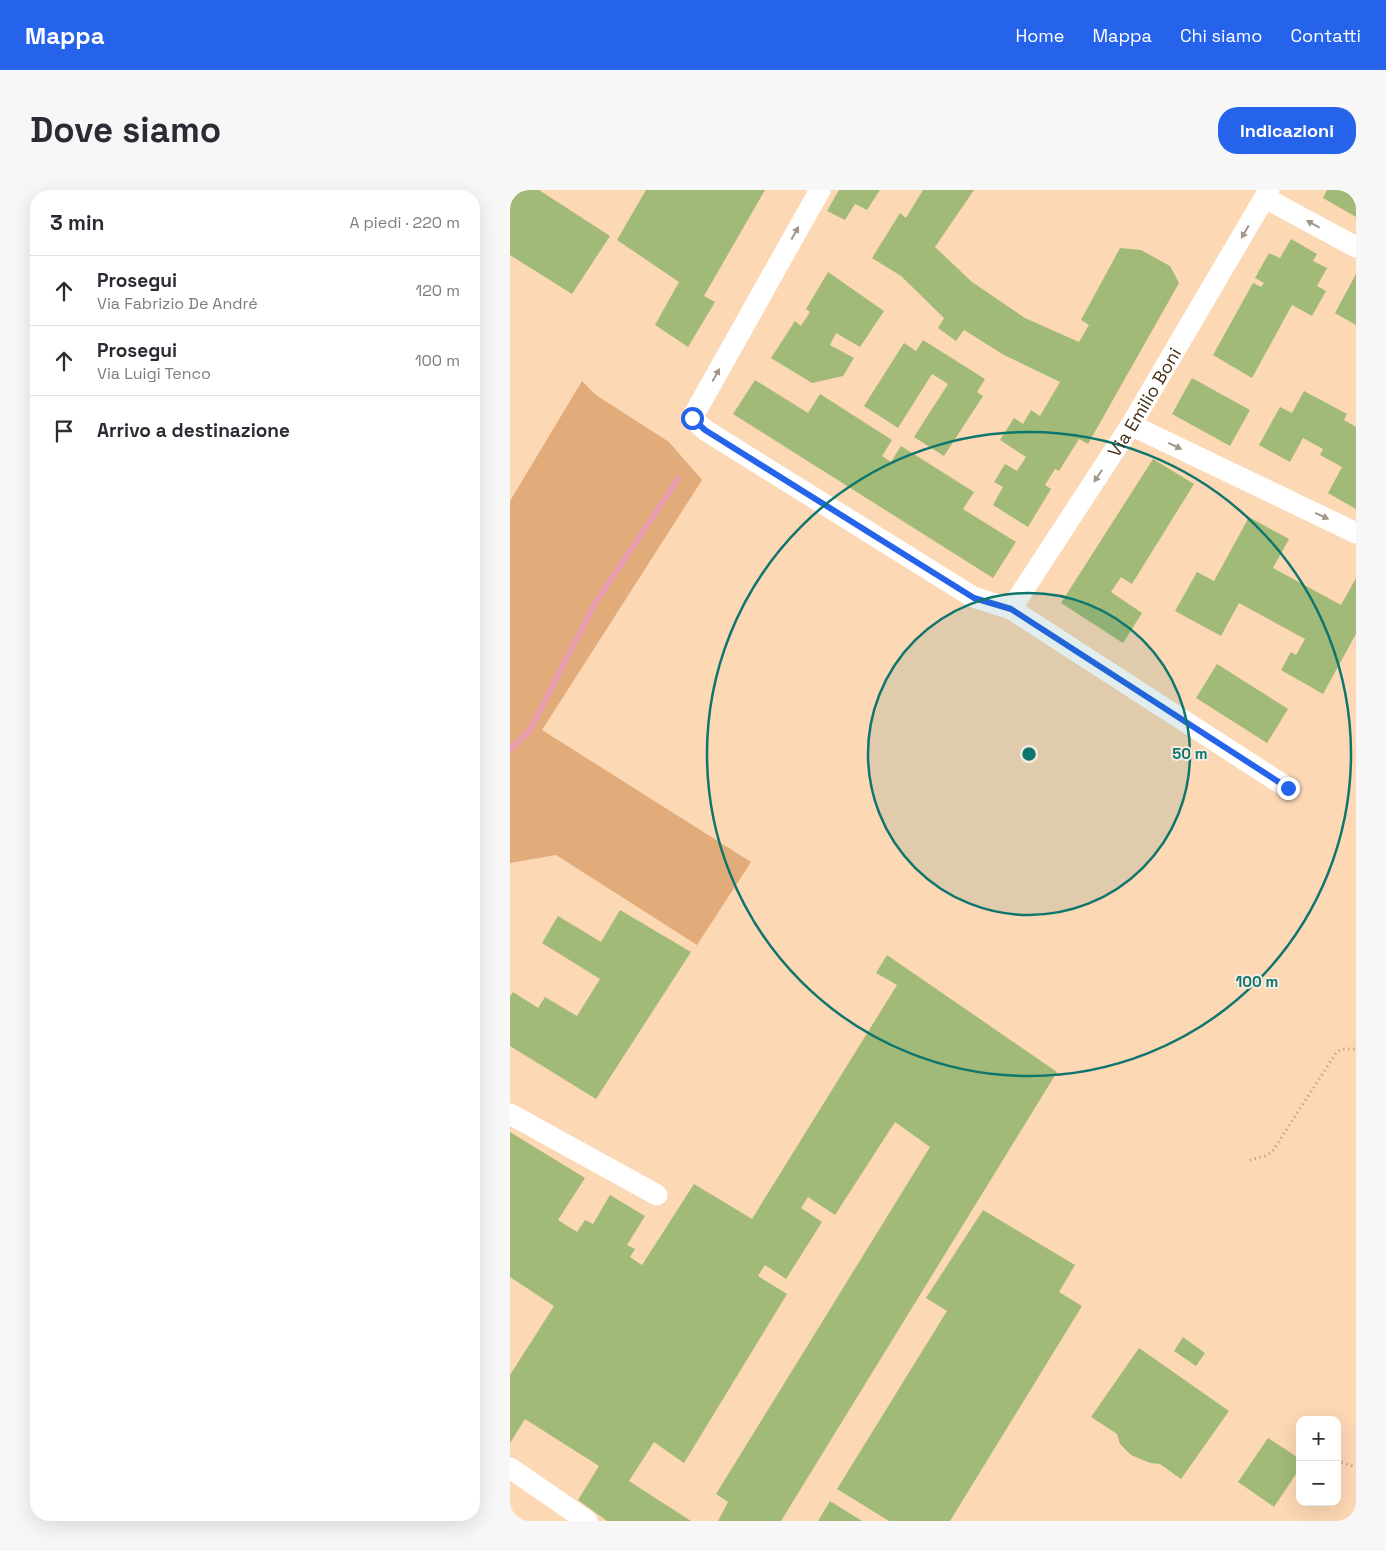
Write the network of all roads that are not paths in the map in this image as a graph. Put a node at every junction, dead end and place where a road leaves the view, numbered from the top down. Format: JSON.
{"nodes":[{"id":1,"x":820,"y":190,"type":"edge"},
{"id":2,"x":1267,"y":194,"type":"edge"},
{"id":3,"x":1356,"y":248,"type":"edge"},
{"id":4,"x":1131,"y":426,"type":"junction"},
{"id":5,"x":1356,"y":533,"type":"edge"},
{"id":6,"x":1011,"y":609,"type":"junction"},
{"id":7,"x":1288,"y":788,"type":"dead end"},
{"id":8,"x":510,"y":1114,"type":"edge"},
{"id":9,"x":657,"y":1195,"type":"dead end"},
{"id":10,"x":510,"y":1468,"type":"edge"},
{"id":11,"x":588,"y":1521,"type":"edge"}],
"edges":[{"from":6,"to":1,"type":"street","one_way":true},
{"from":3,"to":2,"type":"street","one_way":true},
{"from":2,"to":4,"type":"street","name":"Via Emilio Boni","one_way":true},
{"from":4,"to":5,"type":"street","one_way":true},
{"from":4,"to":6,"type":"street","name":"Via Emilio Boni","one_way":true},
{"from":6,"to":7,"type":"street"},
{"from":8,"to":9,"type":"street"},
{"from":10,"to":11,"type":"street"}]}
